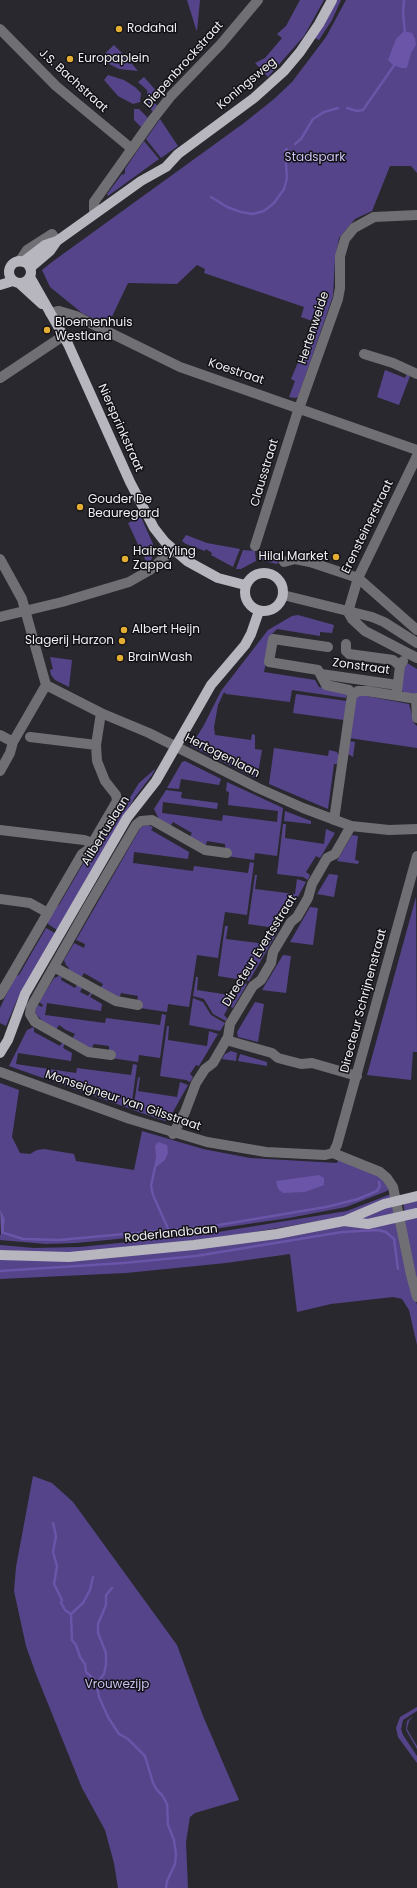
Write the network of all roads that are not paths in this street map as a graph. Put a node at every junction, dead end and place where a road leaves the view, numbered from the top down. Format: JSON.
{"nodes":[{"id":1,"x":332,"y":0,"type":"edge"},
{"id":2,"x":254,"y":3,"type":"edge"},
{"id":3,"x":0,"y":29,"type":"edge"},
{"id":4,"x":132,"y":149,"type":"junction"},
{"id":5,"x":94,"y":214,"type":"junction"},
{"id":6,"x":417,"y":215,"type":"edge"},
{"id":7,"x":25,"y":267,"type":"junction"},
{"id":8,"x":5,"y":272,"type":"edge"},
{"id":9,"x":16,"y":282,"type":"junction"},
{"id":10,"x":0,"y":284,"type":"edge"},
{"id":11,"x":50,"y":312,"type":"junction"},
{"id":12,"x":63,"y":336,"type":"junction"},
{"id":13,"x":364,"y":354,"type":"dead end"},
{"id":14,"x":417,"y":374,"type":"edge"},
{"id":15,"x":0,"y":378,"type":"edge"},
{"id":16,"x":300,"y":408,"type":"junction"},
{"id":17,"x":417,"y":450,"type":"edge"},
{"id":18,"x":417,"y":456,"type":"edge"},
{"id":19,"x":256,"y":546,"type":"dead end"},
{"id":20,"x":173,"y":550,"type":"junction"},
{"id":21,"x":0,"y":559,"type":"edge"},
{"id":22,"x":284,"y":562,"type":"dead end"},
{"id":23,"x":358,"y":578,"type":"junction"},
{"id":24,"x":246,"y":585,"type":"junction"},
{"id":25,"x":283,"y":595,"type":"junction"},
{"id":26,"x":26,"y":611,"type":"junction"},
{"id":27,"x":259,"y":611,"type":"junction"},
{"id":28,"x":348,"y":612,"type":"junction"},
{"id":29,"x":0,"y":617,"type":"edge"},
{"id":30,"x":417,"y":630,"type":"edge"},
{"id":31,"x":417,"y":643,"type":"edge"},
{"id":32,"x":346,"y":644,"type":"dead end"},
{"id":33,"x":328,"y":647,"type":"dead end"},
{"id":34,"x":408,"y":653,"type":"junction"},
{"id":35,"x":417,"y":658,"type":"edge"},
{"id":36,"x":400,"y":666,"type":"junction"},
{"id":37,"x":321,"y":674,"type":"junction"},
{"id":38,"x":46,"y":685,"type":"junction"},
{"id":39,"x":397,"y":690,"type":"junction"},
{"id":40,"x":352,"y":695,"type":"junction"},
{"id":41,"x":416,"y":698,"type":"edge"},
{"id":42,"x":101,"y":713,"type":"junction"},
{"id":43,"x":417,"y":718,"type":"edge"},
{"id":44,"x":0,"y":735,"type":"edge"},
{"id":45,"x":30,"y":737,"type":"dead end"},
{"id":46,"x":13,"y":742,"type":"junction"},
{"id":47,"x":96,"y":745,"type":"junction"},
{"id":48,"x":175,"y":747,"type":"junction"},
{"id":49,"x":0,"y":770,"type":"edge"},
{"id":50,"x":334,"y":820,"type":"junction"},
{"id":51,"x":351,"y":826,"type":"junction"},
{"id":52,"x":417,"y":829,"type":"edge"},
{"id":53,"x":0,"y":830,"type":"edge"},
{"id":54,"x":92,"y":843,"type":"junction"},
{"id":55,"x":227,"y":853,"type":"dead end"},
{"id":56,"x":417,"y":856,"type":"edge"},
{"id":57,"x":0,"y":899,"type":"edge"},
{"id":58,"x":48,"y":913,"type":"junction"},
{"id":59,"x":65,"y":936,"type":"junction"},
{"id":60,"x":54,"y":967,"type":"junction"},
{"id":61,"x":4,"y":980,"type":"edge"},
{"id":62,"x":0,"y":995,"type":"edge"},
{"id":63,"x":138,"y":1005,"type":"dead end"},
{"id":64,"x":226,"y":1040,"type":"junction"},
{"id":65,"x":0,"y":1054,"type":"edge"},
{"id":66,"x":111,"y":1055,"type":"dead end"},
{"id":67,"x":0,"y":1072,"type":"edge"},
{"id":68,"x":357,"y":1076,"type":"junction"},
{"id":69,"x":173,"y":1134,"type":"junction"},
{"id":70,"x":333,"y":1153,"type":"junction"},
{"id":71,"x":417,"y":1196,"type":"edge"},
{"id":72,"x":397,"y":1201,"type":"junction"},
{"id":73,"x":417,"y":1213,"type":"edge"},
{"id":74,"x":399,"y":1218,"type":"junction"},
{"id":75,"x":344,"y":1221,"type":"junction"},
{"id":76,"x":0,"y":1255,"type":"edge"},
{"id":77,"x":417,"y":1297,"type":"edge"}],
"edges":[{"from":1,"to":5,"type":"main road","name":"Koningsweg"},
{"from":2,"to":4,"type":"street","name":"Diepenbrockstraat"},
{"from":3,"to":4,"type":"street","name":"J.S. Bachstraat"},
{"from":4,"to":5,"type":"street"},
{"from":5,"to":7,"type":"main road","name":"Koningsweg"},
{"from":6,"to":16,"type":"street","name":"Hertenweide"},
{"from":7,"to":8,"type":"main road"},
{"from":7,"to":9,"type":"main road"},
{"from":7,"to":11,"type":"main road","name":"Niersprinkstraat"},
{"from":8,"to":9,"type":"main road"},
{"from":9,"to":10,"type":"main road"},
{"from":9,"to":11,"type":"main road","name":"Niersprinkstraat"},
{"from":11,"to":12,"type":"main road","name":"Niersprinkstraat"},
{"from":11,"to":16,"type":"street","name":"Koestraat"},
{"from":12,"to":15,"type":"street"},
{"from":12,"to":20,"type":"main road","name":"Niersprinkstraat"},
{"from":13,"to":14,"type":"street"},
{"from":16,"to":17,"type":"street","name":"Koestraat"},
{"from":16,"to":19,"type":"street","name":"Clausstraat"},
{"from":18,"to":23,"type":"street","name":"Erensteinerstraat"},
{"from":20,"to":24,"type":"main road"},
{"from":20,"to":26,"type":"street"},
{"from":21,"to":26,"type":"street"},
{"from":22,"to":23,"type":"street"},
{"from":23,"to":28,"type":"street","name":"Erensteinerstraat"},
{"from":23,"to":30,"type":"street"},
{"from":24,"to":25,"type":"main road"},
{"from":24,"to":27,"type":"main road"},
{"from":25,"to":27,"type":"main road"},
{"from":25,"to":28,"type":"street"},
{"from":26,"to":29,"type":"street"},
{"from":26,"to":38,"type":"street"},
{"from":27,"to":48,"type":"main road","name":"Ailbertuslaan"},
{"from":28,"to":31,"type":"street"},
{"from":28,"to":34,"type":"street","name":"Zonstraat"},
{"from":32,"to":36,"type":"street","name":"Zonstraat"},
{"from":33,"to":37,"type":"street","name":"Zonstraat"},
{"from":34,"to":35,"type":"street","name":"Zonstraat"},
{"from":34,"to":36,"type":"street","name":"Zonstraat"},
{"from":36,"to":39,"type":"street","name":"Zonstraat"},
{"from":37,"to":39,"type":"street","name":"Zonstraat"},
{"from":37,"to":40,"type":"street","name":"Zonstraat"},
{"from":38,"to":42,"type":"street","name":"Hertogenlaan"},
{"from":38,"to":46,"type":"street"},
{"from":39,"to":40,"type":"street","name":"Zonstraat"},
{"from":39,"to":41,"type":"street","name":"Zonstraat"},
{"from":40,"to":50,"type":"street"},
{"from":41,"to":43,"type":"street","name":"Zonstraat"},
{"from":42,"to":47,"type":"street"},
{"from":42,"to":48,"type":"street","name":"Hertogenlaan"},
{"from":44,"to":46,"type":"street"},
{"from":45,"to":47,"type":"street"},
{"from":46,"to":49,"type":"street"},
{"from":47,"to":54,"type":"street","name":"Ailbertuslaan"},
{"from":48,"to":50,"type":"street","name":"Hertogenlaan"},
{"from":48,"to":59,"type":"main road","name":"Ailbertuslaan"},
{"from":50,"to":51,"type":"street","name":"Hertogenlaan"},
{"from":51,"to":52,"type":"street","name":"Hertogenlaan"},
{"from":51,"to":64,"type":"street","name":"Directeur Evertsstraat"},
{"from":53,"to":54,"type":"street"},
{"from":54,"to":58,"type":"street","name":"Ailbertuslaan"},
{"from":55,"to":59,"type":"street","name":"Ailbertuslaan"},
{"from":56,"to":68,"type":"street","name":"Directeur Schrijnenstraat"},
{"from":57,"to":58,"type":"street"},
{"from":58,"to":61,"type":"street","name":"Ailbertuslaan"},
{"from":59,"to":60,"type":"street","name":"Ailbertuslaan"},
{"from":59,"to":65,"type":"main road","name":"Ailbertuslaan"},
{"from":60,"to":63,"type":"street"},
{"from":60,"to":66,"type":"street","name":"Ailbertuslaan"},
{"from":61,"to":62,"type":"street","name":"Ailbertuslaan"},
{"from":64,"to":68,"type":"street"},
{"from":64,"to":69,"type":"street","name":"Directeur Evertsstraat"},
{"from":67,"to":69,"type":"street","name":"Monseigneur van Gilsstraat"},
{"from":68,"to":70,"type":"street","name":"Directeur Schrijnenstraat"},
{"from":69,"to":70,"type":"street","name":"Monseigneur van Gilsstraat"},
{"from":70,"to":72,"type":"street"},
{"from":71,"to":72,"type":"main road","name":"Roderlandbaan"},
{"from":72,"to":74,"type":"street"},
{"from":72,"to":75,"type":"main road","name":"Roderlandbaan"},
{"from":73,"to":74,"type":"main road","name":"Roderlandbaan"},
{"from":74,"to":75,"type":"main road","name":"Roderlandbaan"},
{"from":74,"to":77,"type":"street"},
{"from":75,"to":76,"type":"main road","name":"Roderlandbaan"}]}
